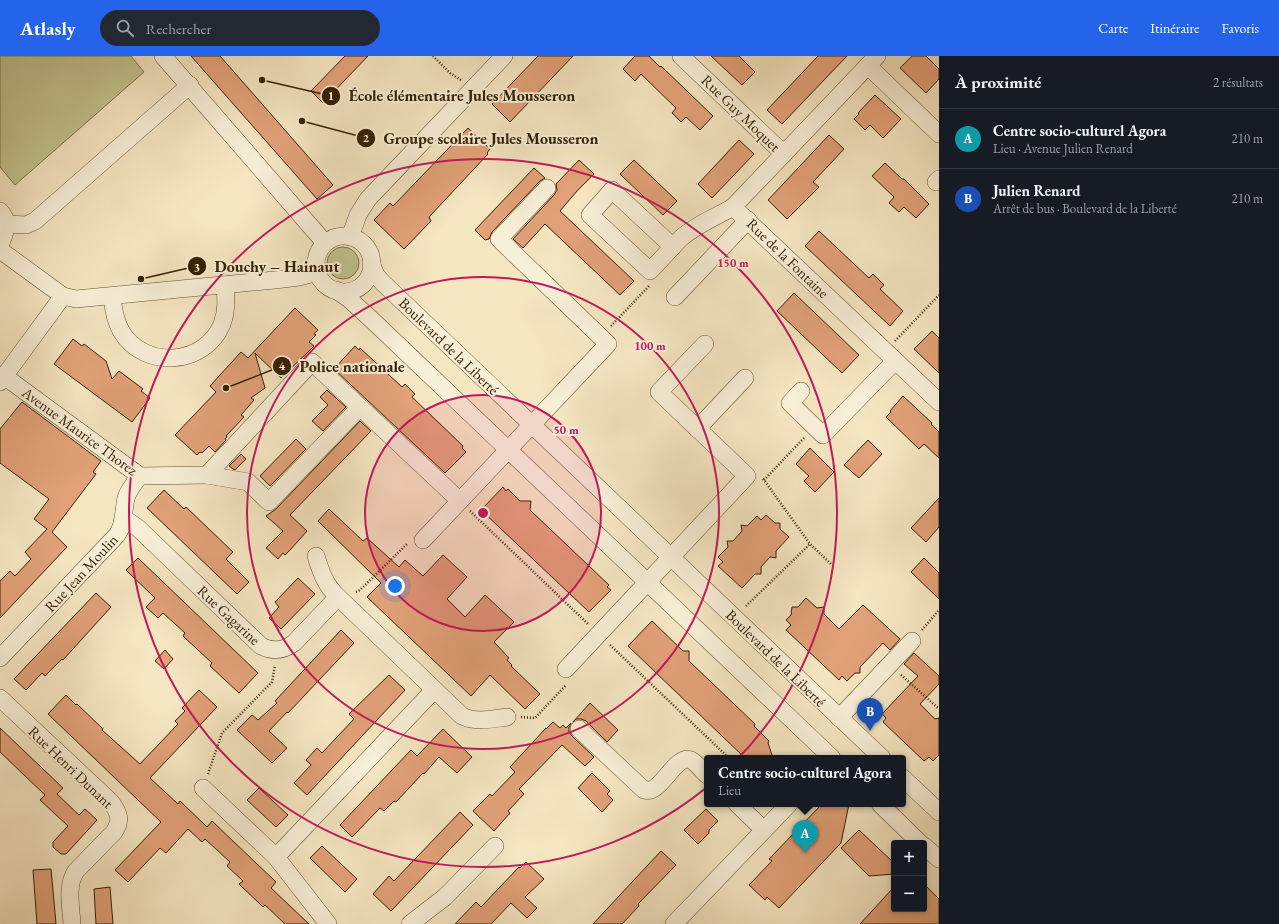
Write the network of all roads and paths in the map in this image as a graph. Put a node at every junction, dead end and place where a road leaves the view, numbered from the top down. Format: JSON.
{"nodes":[{"id":1,"x":163,"y":56,"type":"edge"},
{"id":2,"x":433,"y":56,"type":"edge"},
{"id":3,"x":504,"y":56,"type":"edge"},
{"id":4,"x":681,"y":56,"type":"edge"},
{"id":5,"x":872,"y":61,"type":"edge"},
{"id":6,"x":190,"y":85,"type":"junction"},
{"id":7,"x":473,"y":88,"type":"junction"},
{"id":8,"x":939,"y":134,"type":"edge"},
{"id":9,"x":784,"y":154,"type":"junction"},
{"id":10,"x":547,"y":188,"type":"dead end"},
{"id":11,"x":734,"y":207,"type":"junction"},
{"id":12,"x":3,"y":218,"type":"edge"},
{"id":13,"x":748,"y":220,"type":"junction"},
{"id":14,"x":350,"y":237,"type":"junction"},
{"id":15,"x":325,"y":243,"type":"junction"},
{"id":16,"x":0,"y":245,"type":"edge"},
{"id":17,"x":673,"y":247,"type":"junction"},
{"id":18,"x":0,"y":250,"type":"edge"},
{"id":19,"x":371,"y":263,"type":"junction"},
{"id":20,"x":318,"y":272,"type":"junction"},
{"id":21,"x":650,"y":272,"type":"junction"},
{"id":22,"x":225,"y":285,"type":"junction"},
{"id":23,"x":336,"y":290,"type":"junction"},
{"id":24,"x":939,"y":295,"type":"edge"},
{"id":25,"x":63,"y":296,"type":"junction"},
{"id":26,"x":112,"y":296,"type":"junction"},
{"id":27,"x":675,"y":297,"type":"dead end"},
{"id":28,"x":608,"y":344,"type":"junction"},
{"id":29,"x":705,"y":344,"type":"dead end"},
{"id":30,"x":890,"y":356,"type":"junction"},
{"id":31,"x":746,"y":378,"type":"dead end"},
{"id":32,"x":2,"y":379,"type":"edge"},
{"id":33,"x":801,"y":392,"type":"dead end"},
{"id":34,"x":939,"y":402,"type":"edge"},
{"id":35,"x":360,"y":407,"type":"junction"},
{"id":36,"x":532,"y":425,"type":"junction"},
{"id":37,"x":814,"y":427,"type":"junction"},
{"id":38,"x":697,"y":429,"type":"junction"},
{"id":39,"x":508,"y":450,"type":"junction"},
{"id":40,"x":140,"y":476,"type":"junction"},
{"id":41,"x":207,"y":476,"type":"junction"},
{"id":42,"x":747,"y":476,"type":"junction"},
{"id":43,"x":764,"y":480,"type":"junction"},
{"id":44,"x":460,"y":501,"type":"junction"},
{"id":45,"x":124,"y":518,"type":"junction"},
{"id":46,"x":423,"y":540,"type":"joint"},
{"id":47,"x":810,"y":544,"type":"junction"},
{"id":48,"x":316,"y":556,"type":"dead end"},
{"id":49,"x":671,"y":557,"type":"junction"},
{"id":50,"x":832,"y":565,"type":"dead end"},
{"id":51,"x":647,"y":582,"type":"junction"},
{"id":52,"x":338,"y":597,"type":"junction"},
{"id":53,"x":939,"y":610,"type":"edge"},
{"id":54,"x":734,"y":617,"type":"junction"},
{"id":55,"x":912,"y":641,"type":"joint"},
{"id":56,"x":278,"y":650,"type":"junction"},
{"id":57,"x":0,"y":658,"type":"edge"},
{"id":58,"x":890,"y":665,"type":"junction"},
{"id":59,"x":566,"y":669,"type":"joint"},
{"id":60,"x":434,"y":690,"type":"junction"},
{"id":61,"x":0,"y":698,"type":"edge"},
{"id":62,"x":939,"y":709,"type":"edge"},
{"id":63,"x":507,"y":717,"type":"joint"},
{"id":64,"x":840,"y":718,"type":"junction"},
{"id":65,"x":579,"y":729,"type":"dead end"},
{"id":66,"x":829,"y":755,"type":"edge"},
{"id":67,"x":879,"y":755,"type":"edge"},
{"id":68,"x":704,"y":772,"type":"edge"},
{"id":69,"x":906,"y":781,"type":"edge"},
{"id":70,"x":203,"y":788,"type":"joint"},
{"id":71,"x":740,"y":807,"type":"edge"},
{"id":72,"x":786,"y":807,"type":"edge"},
{"id":73,"x":883,"y":807,"type":"edge"},
{"id":74,"x":939,"y":812,"type":"edge"},
{"id":75,"x":764,"y":830,"type":"junction"},
{"id":76,"x":917,"y":840,"type":"edge"},
{"id":77,"x":495,"y":846,"type":"dead end"},
{"id":78,"x":927,"y":848,"type":"edge"},
{"id":79,"x":276,"y":857,"type":"junction"},
{"id":80,"x":939,"y":858,"type":"edge"},
{"id":81,"x":72,"y":924,"type":"edge"},
{"id":82,"x":328,"y":924,"type":"edge"},
{"id":83,"x":410,"y":924,"type":"edge"},
{"id":84,"x":674,"y":924,"type":"edge"}],
"edges":[{"from":1,"to":6,"type":"street"},
{"from":2,"to":7,"type":"path"},
{"from":3,"to":7,"type":"street"},
{"from":4,"to":9,"type":"street","name":"Rue Guy Moquet"},
{"from":5,"to":8,"type":"street","name":"Rue Guy Moquet"},
{"from":5,"to":9,"type":"street","name":"Rue Guy Moquet"},
{"from":6,"to":12,"type":"street"},
{"from":6,"to":15,"type":"street"},
{"from":7,"to":14,"type":"street"},
{"from":9,"to":11,"type":"street","name":"Rue Guy Moquet"},
{"from":10,"to":28,"type":"street"},
{"from":11,"to":13,"type":"street","name":"Rue de la Fontaine"},
{"from":11,"to":17,"type":"street","name":"Rue de la Fontaine"},
{"from":12,"to":16,"type":"street"},
{"from":13,"to":27,"type":"street"},
{"from":13,"to":30,"type":"street","name":"Rue de la Fontaine"},
{"from":14,"to":15,"type":"street"},
{"from":14,"to":19,"type":"street"},
{"from":15,"to":20,"type":"street"},
{"from":17,"to":21,"type":"street","name":"Rue de la Fontaine"},
{"from":17,"to":21,"type":"street"},
{"from":18,"to":25,"type":"street"},
{"from":19,"to":23,"type":"street"},
{"from":19,"to":36,"type":"street","name":"Boulevard de la Liberté"},
{"from":20,"to":22,"type":"street"},
{"from":20,"to":23,"type":"street"},
{"from":21,"to":28,"type":"path"},
{"from":22,"to":26,"type":"street"},
{"from":22,"to":26,"type":"street"},
{"from":23,"to":39,"type":"street"},
{"from":24,"to":30,"type":"path"},
{"from":25,"to":26,"type":"street"},
{"from":25,"to":32,"type":"street"},
{"from":28,"to":36,"type":"street"},
{"from":29,"to":38,"type":"street"},
{"from":30,"to":34,"type":"street","name":"Rue de la Fontaine"},
{"from":30,"to":37,"type":"street"},
{"from":31,"to":38,"type":"street"},
{"from":32,"to":40,"type":"street","name":"Avenue Maurice Thorez"},
{"from":33,"to":37,"type":"street"},
{"from":35,"to":41,"type":"street","name":"Avenue Maurice Thorez"},
{"from":35,"to":41,"type":"street"},
{"from":35,"to":44,"type":"street"},
{"from":36,"to":39,"type":"street"},
{"from":36,"to":49,"type":"street","name":"Boulevard de la Liberté"},
{"from":37,"to":43,"type":"path"},
{"from":38,"to":42,"type":"street"},
{"from":39,"to":44,"type":"street"},
{"from":39,"to":51,"type":"street"},
{"from":40,"to":41,"type":"street","name":"Avenue Maurice Thorez"},
{"from":40,"to":45,"type":"street","name":"Rue Jean Moulin"},
{"from":42,"to":43,"type":"path"},
{"from":42,"to":49,"type":"street"},
{"from":43,"to":47,"type":"path"},
{"from":44,"to":46,"type":"street"},
{"from":45,"to":56,"type":"street","name":"Rue Gagarine"},
{"from":45,"to":57,"type":"street","name":"Rue Jean Moulin"},
{"from":46,"to":52,"type":"path"},
{"from":47,"to":50,"type":"path"},
{"from":47,"to":54,"type":"path"},
{"from":48,"to":52,"type":"street"},
{"from":49,"to":51,"type":"street"},
{"from":49,"to":54,"type":"street","name":"Boulevard de la Liberté"},
{"from":51,"to":59,"type":"street"},
{"from":51,"to":66,"type":"street"},
{"from":52,"to":56,"type":"street","name":"Rue Gagarine"},
{"from":52,"to":60,"type":"street"},
{"from":53,"to":55,"type":"path"},
{"from":54,"to":64,"type":"street","name":"Boulevard de la Liberté"},
{"from":55,"to":58,"type":"street"},
{"from":56,"to":70,"type":"path"},
{"from":58,"to":62,"type":"path"},
{"from":58,"to":64,"type":"street"},
{"from":59,"to":63,"type":"path"},
{"from":60,"to":63,"type":"street"},
{"from":60,"to":79,"type":"street"},
{"from":61,"to":81,"type":"street","name":"Rue Henri Dunant"},
{"from":64,"to":67,"type":"street","name":"Boulevard de la Liberté"},
{"from":65,"to":68,"type":"street"},
{"from":69,"to":74,"type":"street"},
{"from":70,"to":79,"type":"street"},
{"from":71,"to":75,"type":"street"},
{"from":72,"to":75,"type":"street"},
{"from":73,"to":76,"type":"street"},
{"from":75,"to":84,"type":"street"},
{"from":77,"to":83,"type":"street"},
{"from":78,"to":80,"type":"street"},
{"from":79,"to":82,"type":"street"}]}
